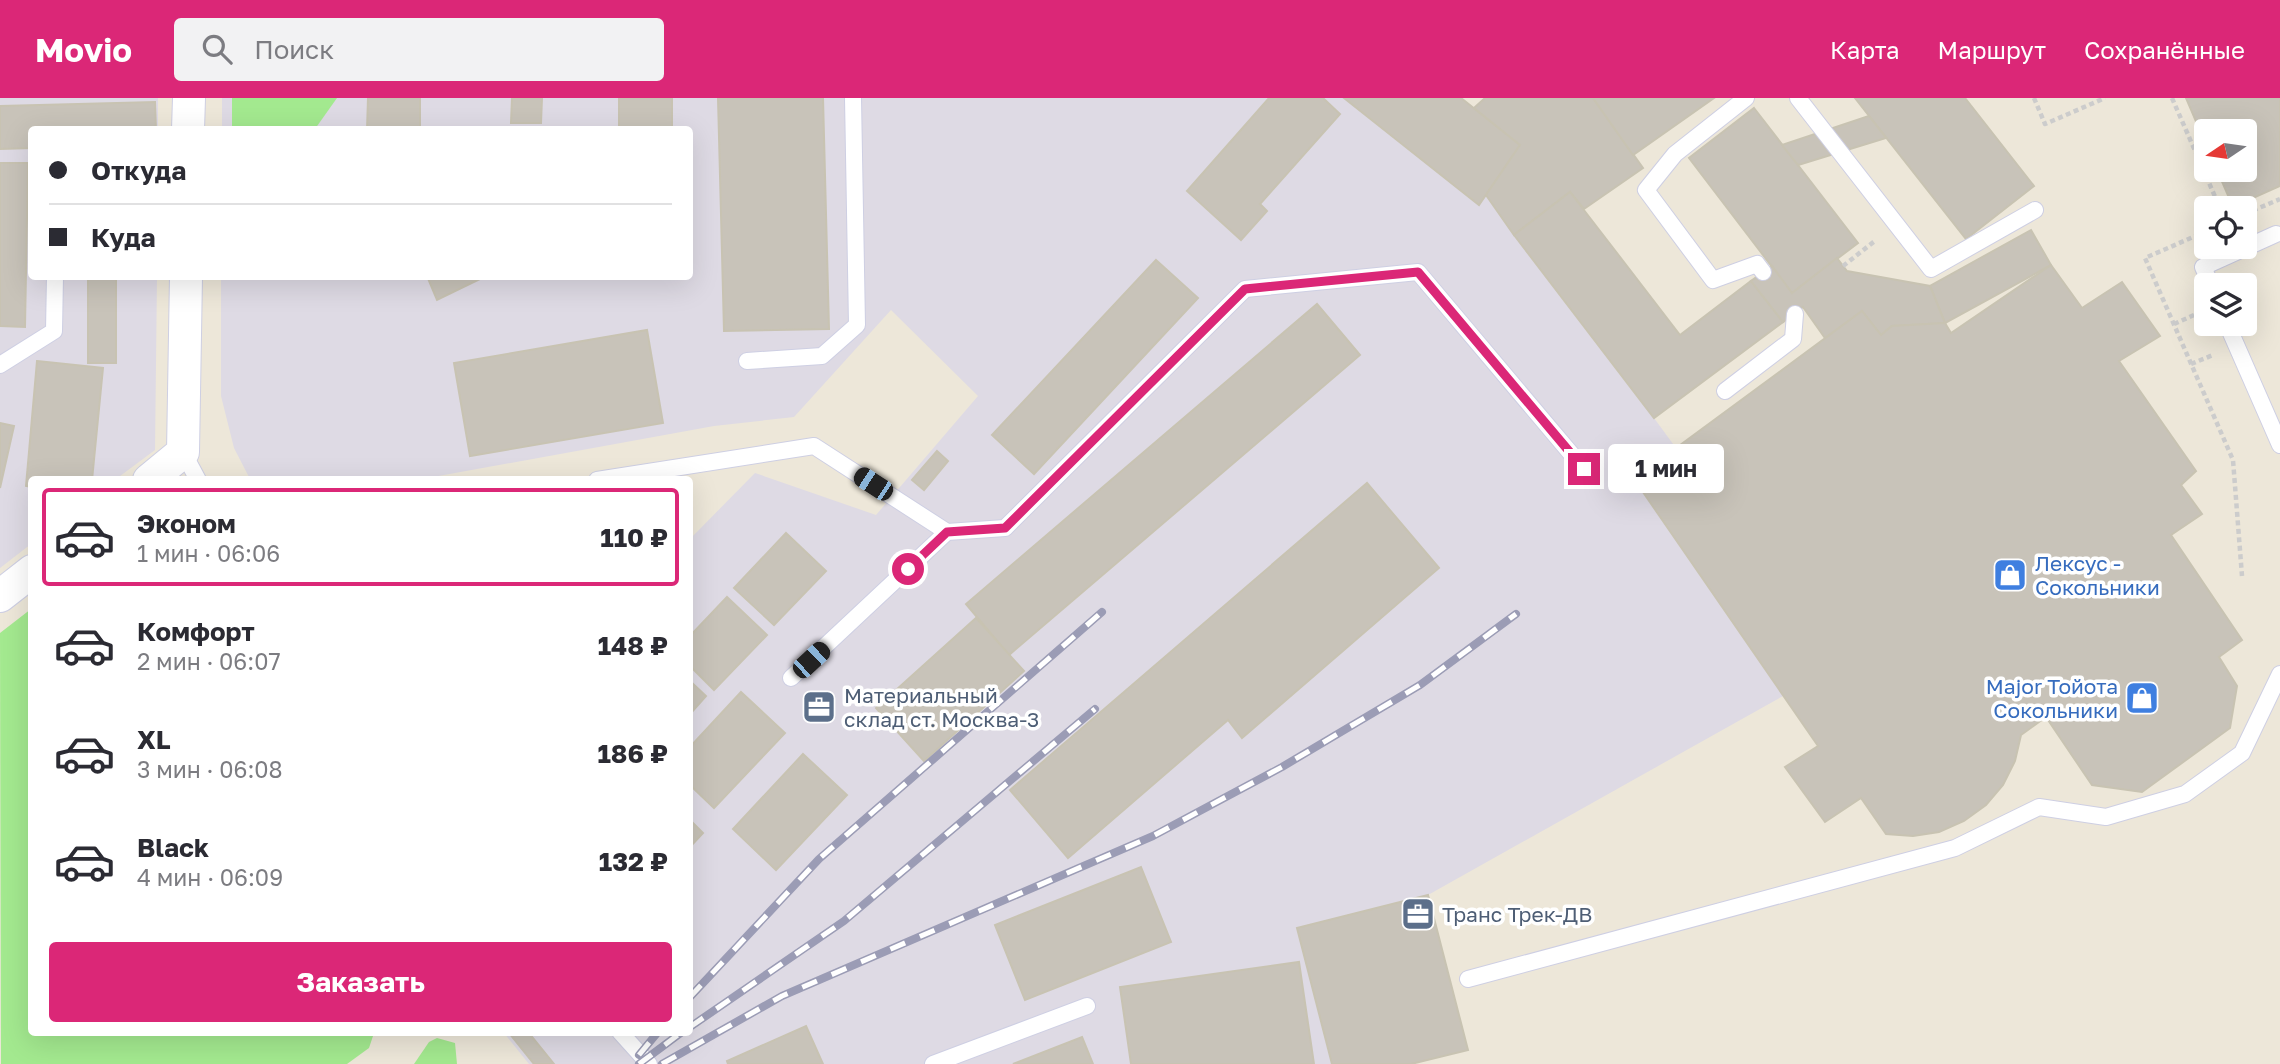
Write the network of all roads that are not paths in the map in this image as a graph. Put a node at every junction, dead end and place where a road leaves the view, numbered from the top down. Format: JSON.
{"nodes":[{"id":1,"x":189,"y":98,"type":"edge"},
{"id":2,"x":853,"y":98,"type":"edge"},
{"id":3,"x":1746,"y":98,"type":"edge"},
{"id":4,"x":1798,"y":98,"type":"edge"},
{"id":5,"x":188,"y":126,"type":"edge"},
{"id":6,"x":2035,"y":210,"type":"dead end"},
{"id":7,"x":2279,"y":237,"type":"edge"},
{"id":8,"x":1763,"y":272,"type":"dead end"},
{"id":9,"x":2206,"y":273,"type":"edge"},
{"id":10,"x":55,"y":280,"type":"edge"},
{"id":11,"x":186,"y":280,"type":"edge"},
{"id":12,"x":1795,"y":314,"type":"dead end"},
{"id":13,"x":2232,"y":336,"type":"edge"},
{"id":14,"x":747,"y":360,"type":"dead end"},
{"id":15,"x":0,"y":365,"type":"edge"},
{"id":16,"x":1725,"y":391,"type":"dead end"},
{"id":17,"x":2280,"y":445,"type":"edge"},
{"id":18,"x":191,"y":466,"type":"edge"},
{"id":19,"x":1584,"y":469,"type":"dead end"},
{"id":20,"x":161,"y":476,"type":"edge"},
{"id":21,"x":623,"y":476,"type":"edge"},
{"id":22,"x":947,"y":532,"type":"junction"},
{"id":23,"x":28,"y":575,"type":"edge"},
{"id":24,"x":0,"y":596,"type":"edge"},
{"id":25,"x":2280,"y":674,"type":"edge"},
{"id":26,"x":791,"y":678,"type":"dead end"},
{"id":27,"x":1468,"y":979,"type":"dead end"},
{"id":28,"x":1087,"y":1006,"type":"dead end"},
{"id":29,"x":624,"y":1036,"type":"edge"},
{"id":30,"x":649,"y":1064,"type":"edge"},
{"id":31,"x":933,"y":1064,"type":"edge"}],
"edges":[{"from":1,"to":5,"type":"street"},
{"from":2,"to":14,"type":"lane"},
{"from":3,"to":8,"type":"lane"},
{"from":4,"to":6,"type":"lane"},
{"from":7,"to":9,"type":"lane"},
{"from":10,"to":15,"type":"lane"},
{"from":11,"to":18,"type":"street"},
{"from":12,"to":16,"type":"lane"},
{"from":13,"to":17,"type":"lane"},
{"from":18,"to":20,"type":"street"},
{"from":19,"to":22,"type":"lane"},
{"from":21,"to":22,"type":"lane"},
{"from":22,"to":26,"type":"lane"},
{"from":23,"to":24,"type":"street"},
{"from":25,"to":27,"type":"lane"},
{"from":28,"to":31,"type":"lane"},
{"from":29,"to":30,"type":"lane"}]}
